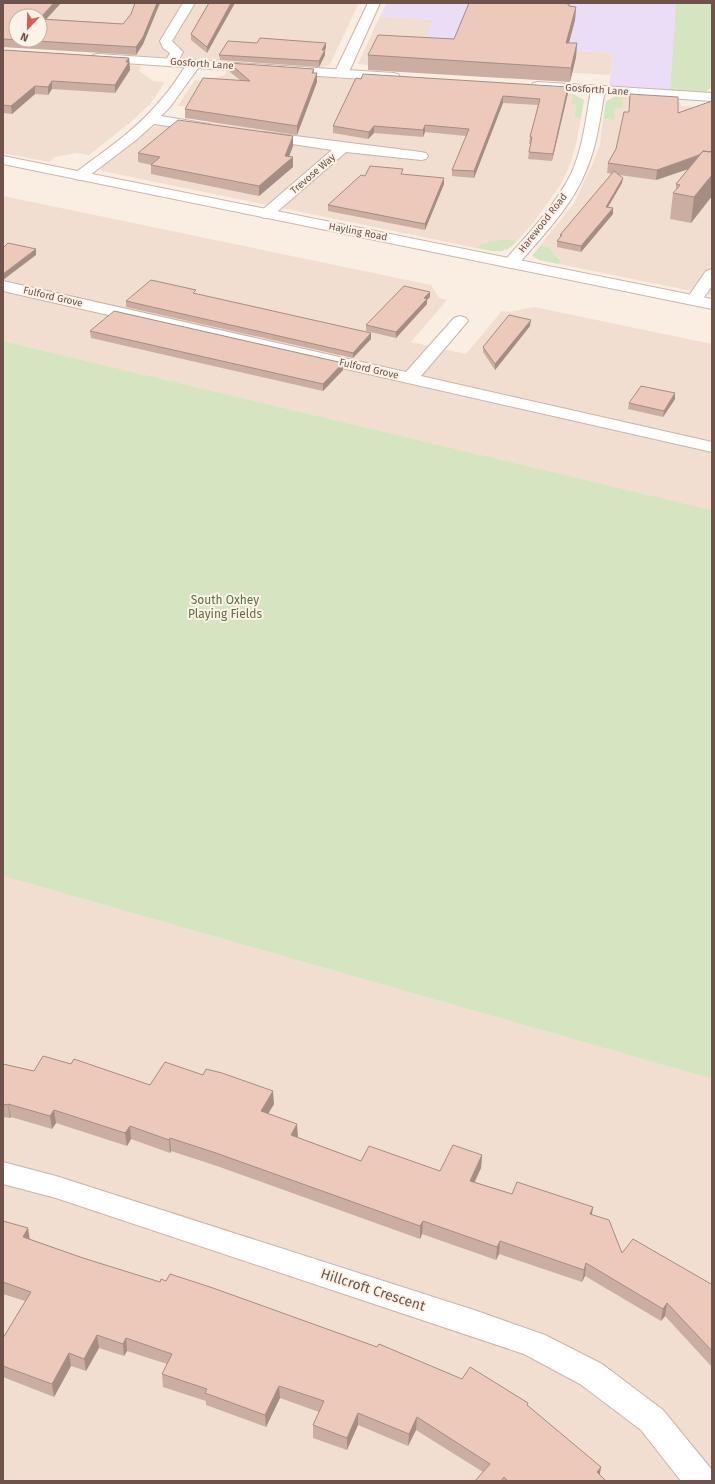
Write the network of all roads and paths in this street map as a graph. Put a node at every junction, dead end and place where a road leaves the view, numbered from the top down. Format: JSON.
{"nodes":[{"id":1,"x":189,"y":3,"type":"edge"},
{"id":2,"x":374,"y":3,"type":"edge"},
{"id":3,"x":87,"y":57,"type":"edge"},
{"id":4,"x":171,"y":62,"type":"junction"},
{"id":5,"x":194,"y":64,"type":"junction"},
{"id":6,"x":341,"y":74,"type":"junction"},
{"id":7,"x":403,"y":77,"type":"edge"},
{"id":8,"x":528,"y":85,"type":"edge"},
{"id":9,"x":598,"y":90,"type":"junction"},
{"id":10,"x":712,"y":97,"type":"edge"},
{"id":11,"x":151,"y":119,"type":"junction"},
{"id":12,"x":218,"y":129,"type":"edge"},
{"id":13,"x":250,"y":134,"type":"edge"},
{"id":14,"x":343,"y":147,"type":"junction"},
{"id":15,"x":421,"y":156,"type":"dead end"},
{"id":16,"x":3,"y":160,"type":"edge"},
{"id":17,"x":80,"y":176,"type":"junction"},
{"id":18,"x":266,"y":214,"type":"junction"},
{"id":19,"x":511,"y":263,"type":"junction"},
{"id":20,"x":712,"y":274,"type":"edge"},
{"id":21,"x":3,"y":286,"type":"edge"},
{"id":22,"x":694,"y":300,"type":"junction"},
{"id":23,"x":712,"y":304,"type":"edge"},
{"id":24,"x":460,"y":321,"type":"dead end"},
{"id":25,"x":410,"y":378,"type":"junction"},
{"id":26,"x":712,"y":447,"type":"edge"},
{"id":27,"x":3,"y":1173,"type":"edge"},
{"id":28,"x":701,"y":1481,"type":"edge"}],
"edges":[{"from":1,"to":4,"type":"street"},
{"from":2,"to":6,"type":"street"},
{"from":3,"to":4,"type":"street","name":"Gosforth Lane"},
{"from":4,"to":5,"type":"street","name":"Gosforth Lane"},
{"from":5,"to":6,"type":"street","name":"Gosforth Lane"},
{"from":5,"to":11,"type":"street"},
{"from":6,"to":7,"type":"street","name":"Gosforth Lane"},
{"from":8,"to":9,"type":"street","name":"Gosforth Lane"},
{"from":9,"to":10,"type":"street","name":"Gosforth Lane"},
{"from":9,"to":19,"type":"street","name":"Harewood Road"},
{"from":11,"to":12,"type":"street"},
{"from":11,"to":17,"type":"street"},
{"from":13,"to":14,"type":"street","name":"Trevose Way"},
{"from":14,"to":15,"type":"street"},
{"from":14,"to":18,"type":"street","name":"Trevose Way"},
{"from":16,"to":17,"type":"street","name":"Hayling Road"},
{"from":17,"to":18,"type":"street","name":"Hayling Road"},
{"from":18,"to":19,"type":"street","name":"Hayling Road"},
{"from":19,"to":22,"type":"street","name":"Hayling Road"},
{"from":20,"to":22,"type":"street"},
{"from":21,"to":25,"type":"street","name":"Fulford Grove"},
{"from":22,"to":23,"type":"street","name":"Hayling Road"},
{"from":24,"to":25,"type":"street"},
{"from":25,"to":26,"type":"street","name":"Fulford Grove"},
{"from":27,"to":28,"type":"street","name":"Hillcroft Crescent"}]}
